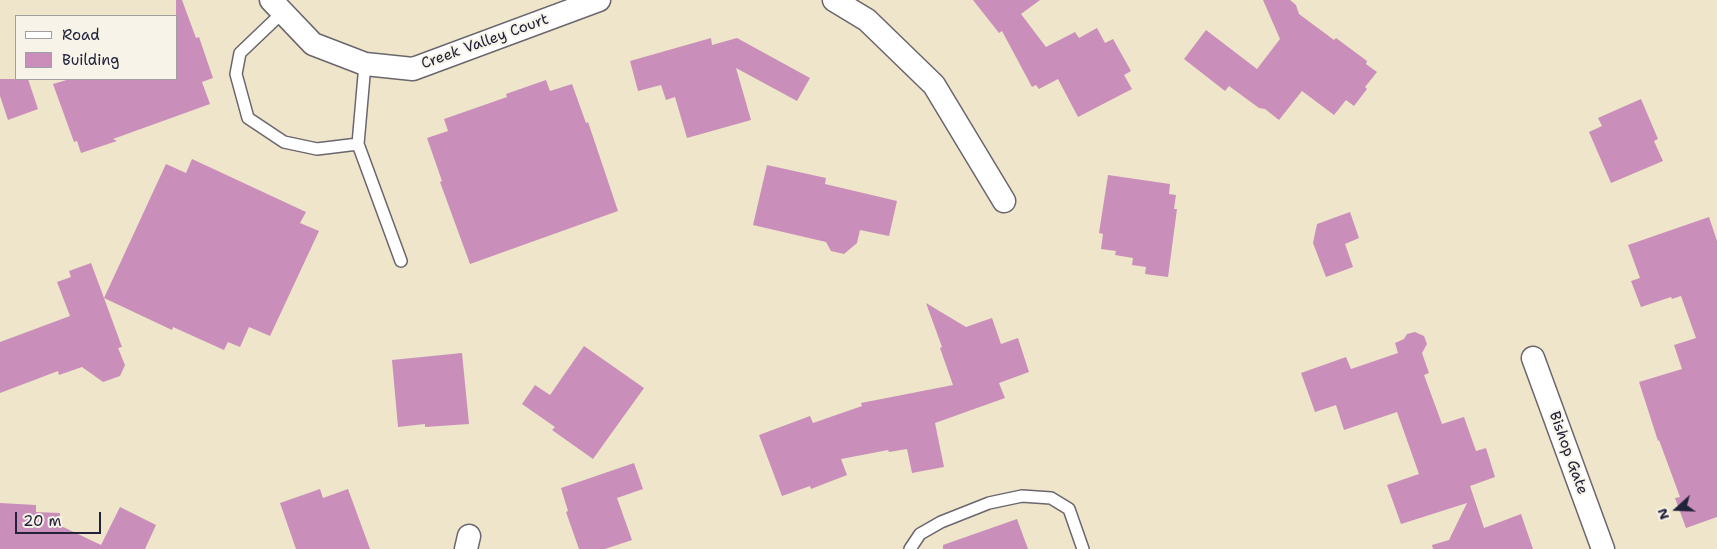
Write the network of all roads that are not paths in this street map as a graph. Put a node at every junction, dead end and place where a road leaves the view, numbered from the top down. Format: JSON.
{"nodes":[{"id":1,"x":599,"y":0,"type":"edge"},
{"id":2,"x":834,"y":0,"type":"edge"},
{"id":3,"x":277,"y":6,"type":"edge"},
{"id":4,"x":365,"y":64,"type":"junction"},
{"id":5,"x":358,"y":144,"type":"junction"},
{"id":6,"x":1004,"y":201,"type":"dead end"},
{"id":7,"x":401,"y":262,"type":"dead end"},
{"id":8,"x":1533,"y":358,"type":"dead end"},
{"id":9,"x":910,"y":549,"type":"edge"},
{"id":10,"x":1083,"y":549,"type":"edge"},
{"id":11,"x":1603,"y":549,"type":"edge"}],
"edges":[{"from":1,"to":4,"type":"street","name":"Creek Valley Court"},
{"from":2,"to":6,"type":"street"},
{"from":3,"to":4,"type":"street","name":"Creek Valley Court"},
{"from":3,"to":5,"type":"lane"},
{"from":4,"to":5,"type":"lane"},
{"from":5,"to":7,"type":"lane"},
{"from":8,"to":11,"type":"street","name":"Bishop Gate"},
{"from":9,"to":10,"type":"lane"}]}
